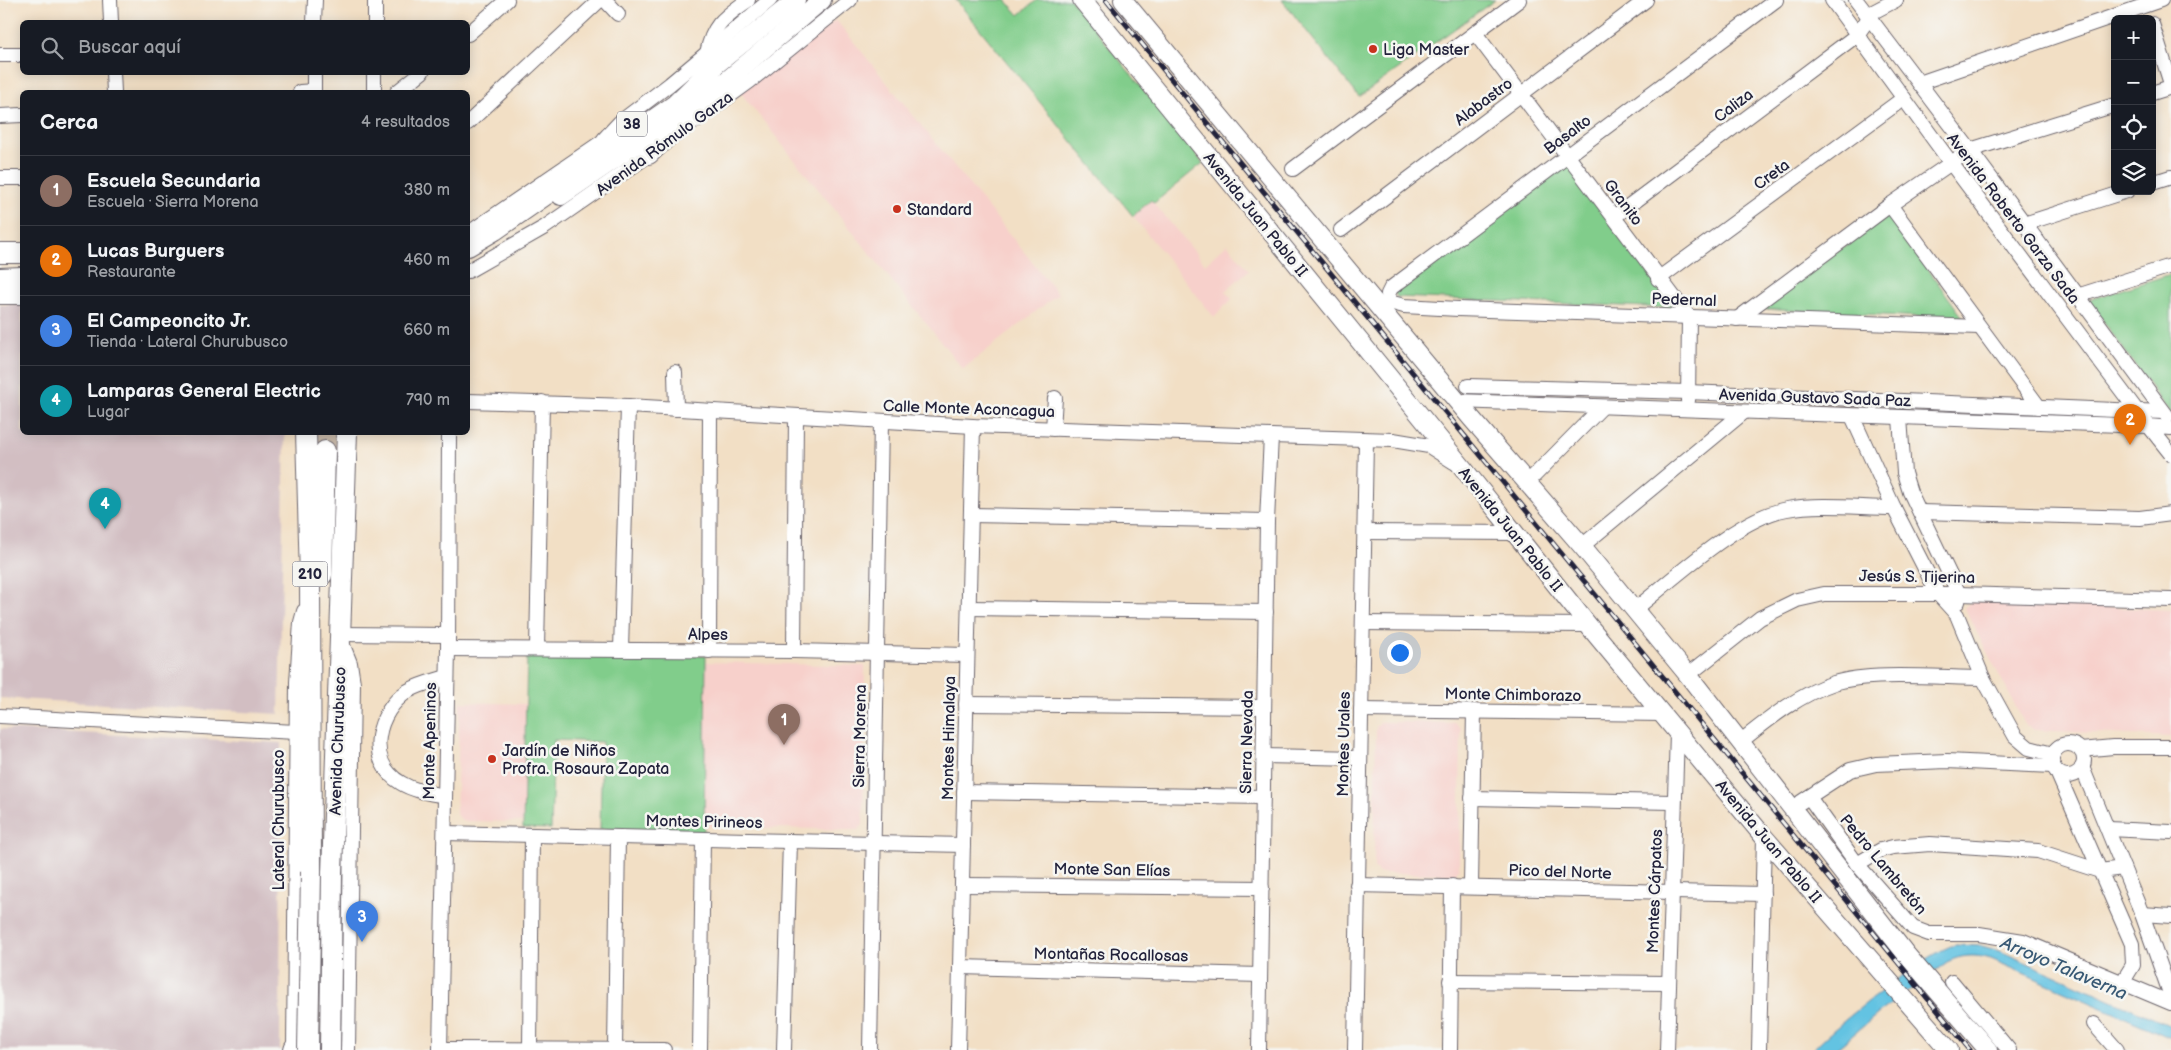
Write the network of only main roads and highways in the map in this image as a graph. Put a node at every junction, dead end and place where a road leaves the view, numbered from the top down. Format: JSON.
{"nodes":[{"id":1,"x":796,"y":0,"type":"edge"},
{"id":2,"x":822,"y":0,"type":"edge"},
{"id":3,"x":1082,"y":0,"type":"edge"},
{"id":4,"x":1123,"y":0,"type":"edge"},
{"id":5,"x":710,"y":61,"type":"junction"},
{"id":6,"x":713,"y":92,"type":"junction"},
{"id":7,"x":648,"y":155,"type":"road end"},
{"id":8,"x":470,"y":243,"type":"edge"},
{"id":9,"x":470,"y":243,"type":"edge"},
{"id":10,"x":470,"y":244,"type":"edge"},
{"id":11,"x":0,"y":253,"type":"edge"},
{"id":12,"x":20,"y":253,"type":"edge"},
{"id":13,"x":20,"y":276,"type":"edge"},
{"id":14,"x":0,"y":277,"type":"edge"},
{"id":15,"x":0,"y":294,"type":"edge"},
{"id":16,"x":20,"y":294,"type":"edge"},
{"id":17,"x":306,"y":435,"type":"edge"},
{"id":18,"x":347,"y":435,"type":"edge"},
{"id":19,"x":325,"y":451,"type":"tunnel mouth"},
{"id":20,"x":311,"y":715,"type":"junction"},
{"id":21,"x":297,"y":1049,"type":"edge"},
{"id":22,"x":342,"y":1049,"type":"edge"},
{"id":23,"x":1949,"y":1050,"type":"edge"},
{"id":24,"x":1988,"y":1050,"type":"edge"}],
"edges":[{"from":1,"to":5,"type":"main road","name":"Avenida Rómulo Garza","number":"38"},
{"from":2,"to":6,"type":"main road","name":"Avenida Rómulo Garza","number":"38"},
{"from":3,"to":23,"type":"main road","name":"Avenida Juan Pablo II"},
{"from":4,"to":24,"type":"main road"},
{"from":5,"to":8,"type":"main road","name":"Avenida Rómulo Garza","number":"38"},
{"from":5,"to":9,"type":"highway"},
{"from":6,"to":7,"type":"main road"},
{"from":6,"to":10,"type":"main road","name":"Avenida Rómulo Garza","number":"38"},
{"from":11,"to":12,"type":"highway"},
{"from":13,"to":14,"type":"main road"},
{"from":15,"to":16,"type":"highway"},
{"from":17,"to":20,"type":"highway","name":"Avenida Churubusco","number":"210"},
{"from":18,"to":22,"type":"highway","name":"Avenida Churubusco","number":"210","bridge":true},
{"from":19,"to":20,"type":"highway"},
{"from":20,"to":21,"type":"highway","name":"Avenida Churubusco","number":"210","bridge":true}]}
